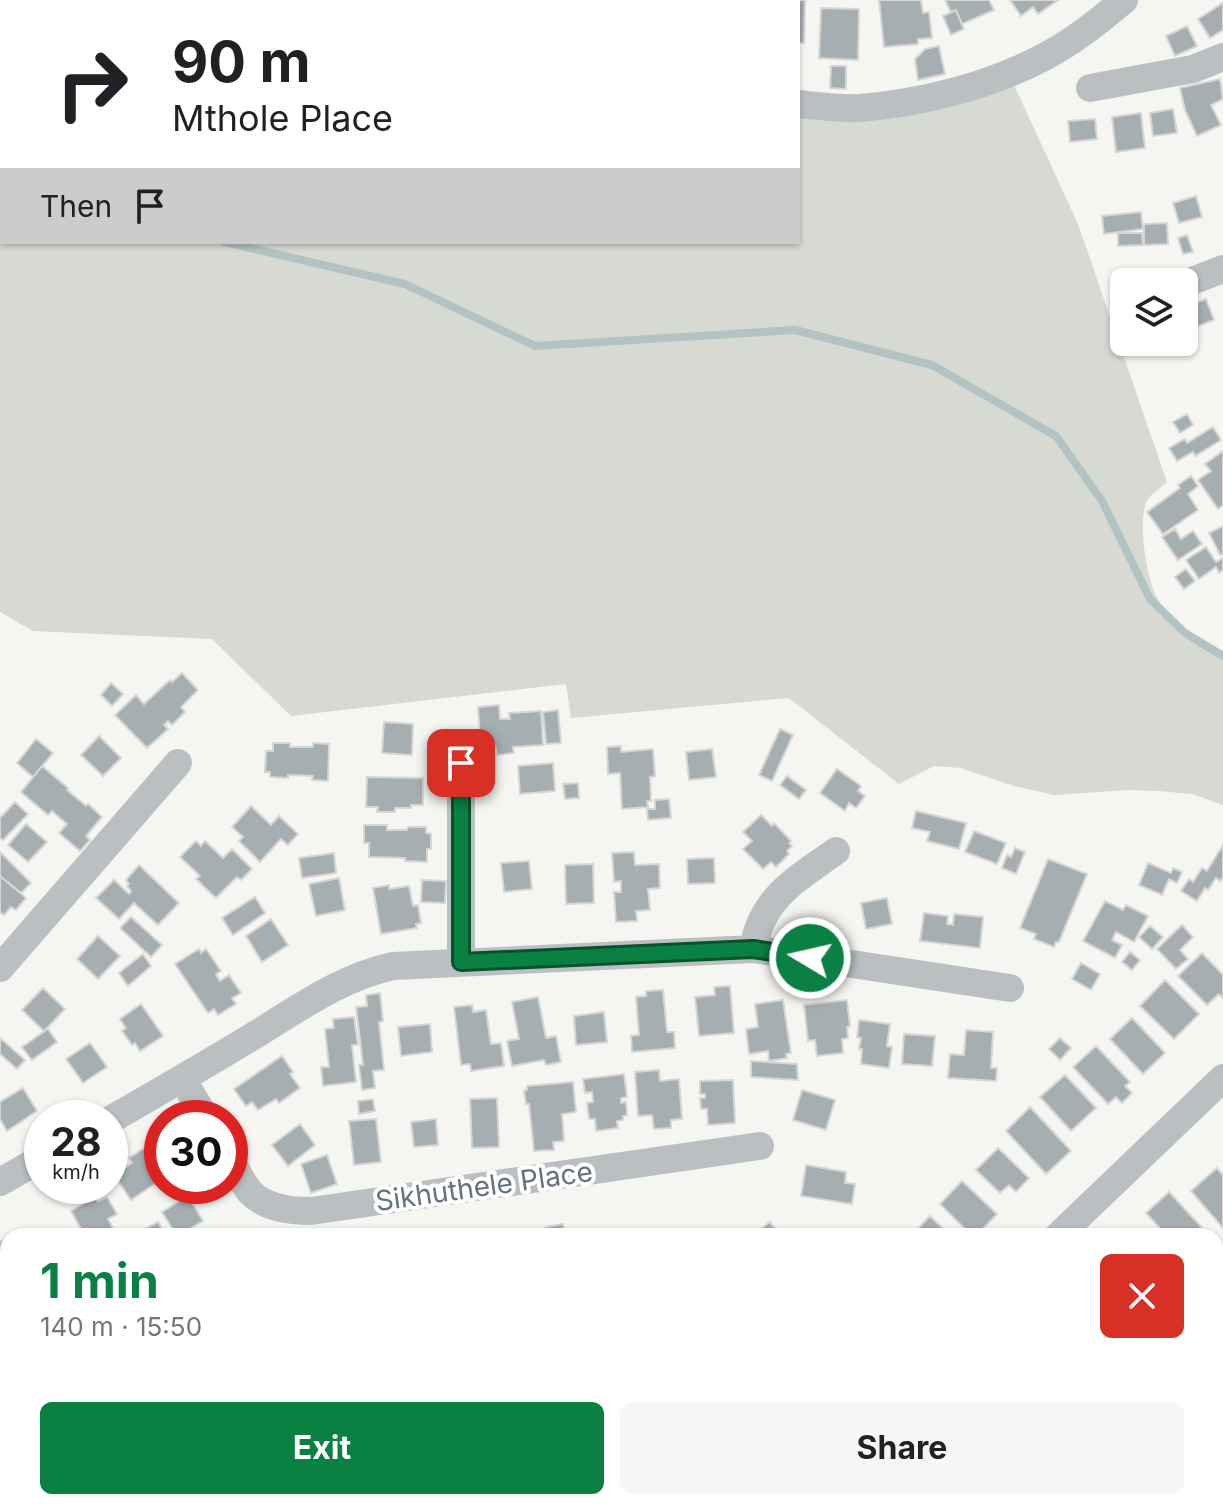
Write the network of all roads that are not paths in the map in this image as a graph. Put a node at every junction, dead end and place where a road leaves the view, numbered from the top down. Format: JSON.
{"nodes":[{"id":1,"x":1124,"y":0,"type":"edge"},
{"id":2,"x":1223,"y":57,"type":"edge"},
{"id":3,"x":1090,"y":88,"type":"dead end"},
{"id":4,"x":800,"y":104,"type":"edge"},
{"id":5,"x":1223,"y":269,"type":"edge"},
{"id":6,"x":1198,"y":279,"type":"edge"},
{"id":7,"x":178,"y":763,"type":"dead end"},
{"id":8,"x":461,"y":763,"type":"dead end"},
{"id":9,"x":836,"y":851,"type":"dead end"},
{"id":10,"x":753,"y":949,"type":"junction"},
{"id":11,"x":461,"y":962,"type":"junction"},
{"id":12,"x":0,"y":968,"type":"edge"},
{"id":13,"x":1010,"y":988,"type":"dead end"},
{"id":14,"x":1223,"y":1078,"type":"edge"},
{"id":15,"x":182,"y":1079,"type":"junction"},
{"id":16,"x":195,"y":1100,"type":"edge"},
{"id":17,"x":128,"y":1110,"type":"edge"},
{"id":18,"x":760,"y":1146,"type":"dead end"},
{"id":19,"x":24,"y":1168,"type":"edge"},
{"id":20,"x":0,"y":1182,"type":"edge"},
{"id":21,"x":248,"y":1188,"type":"edge"},
{"id":22,"x":1066,"y":1228,"type":"edge"}],
"edges":[{"from":1,"to":4,"type":"street"},
{"from":2,"to":3,"type":"street"},
{"from":5,"to":6,"type":"street"},
{"from":7,"to":12,"type":"street"},
{"from":8,"to":11,"type":"street"},
{"from":9,"to":10,"type":"street"},
{"from":10,"to":11,"type":"street"},
{"from":10,"to":13,"type":"street"},
{"from":11,"to":15,"type":"street"},
{"from":14,"to":22,"type":"street"},
{"from":15,"to":16,"type":"street"},
{"from":15,"to":17,"type":"street"},
{"from":18,"to":21,"type":"street","name":"Sikhuthele Place"},
{"from":19,"to":20,"type":"street"}]}
